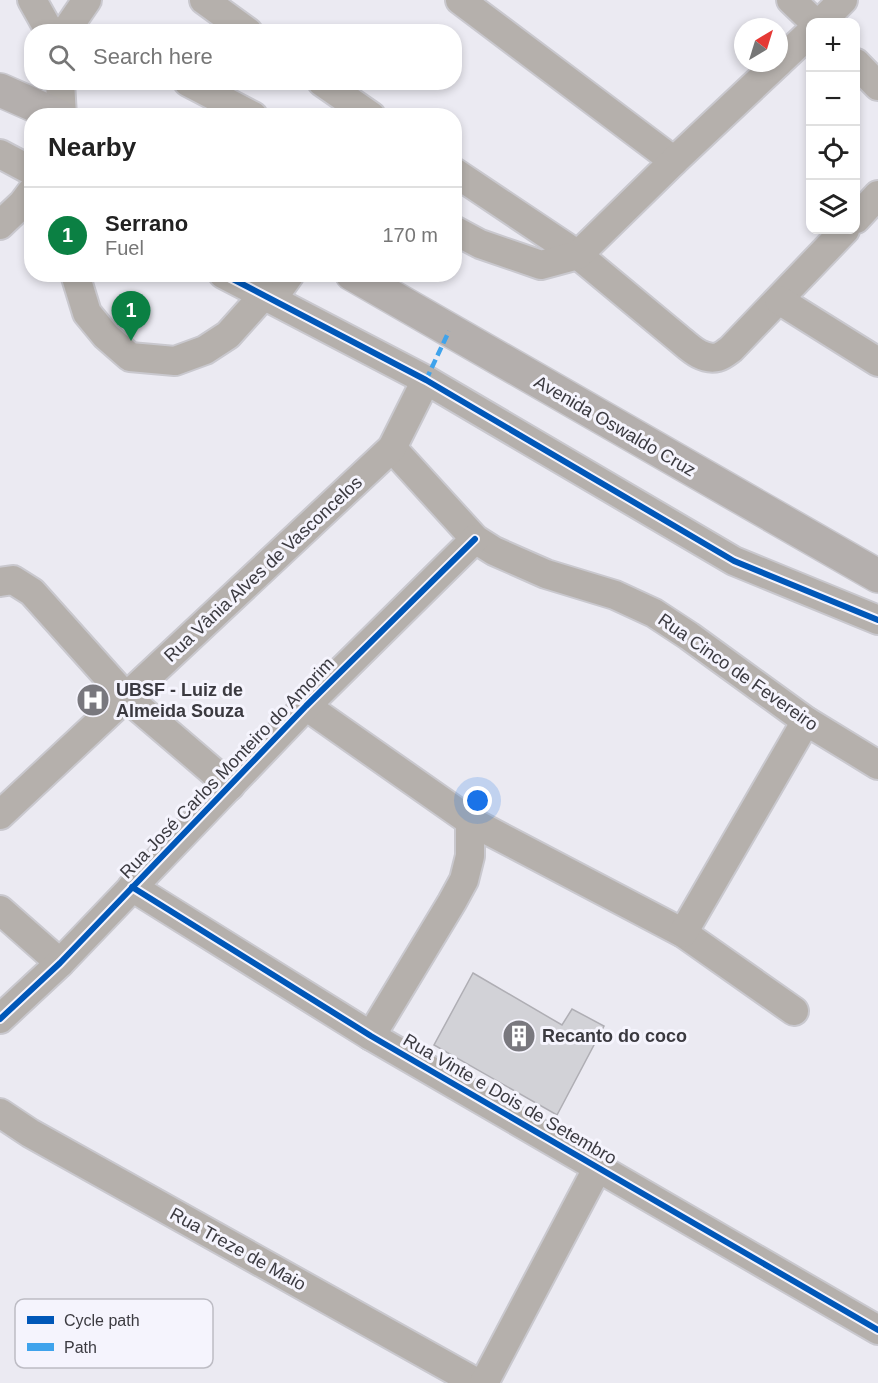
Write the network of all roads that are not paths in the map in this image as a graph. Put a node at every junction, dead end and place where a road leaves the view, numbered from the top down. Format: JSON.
{"nodes":[{"id":1,"x":32,"y":0,"type":"edge"},
{"id":2,"x":87,"y":0,"type":"edge"},
{"id":3,"x":204,"y":0,"type":"edge"},
{"id":4,"x":460,"y":0,"type":"edge"},
{"id":5,"x":791,"y":0,"type":"edge"},
{"id":6,"x":843,"y":0,"type":"edge"},
{"id":7,"x":810,"y":18,"type":"edge"},
{"id":8,"x":825,"y":18,"type":"edge"},
{"id":9,"x":46,"y":24,"type":"edge"},
{"id":10,"x":70,"y":24,"type":"edge"},
{"id":11,"x":237,"y":24,"type":"edge"},
{"id":12,"x":806,"y":37,"type":"edge"},
{"id":13,"x":788,"y":54,"type":"edge"},
{"id":14,"x":860,"y":68,"type":"edge"},
{"id":15,"x":769,"y":72,"type":"edge"},
{"id":16,"x":878,"y":86,"type":"edge"},
{"id":17,"x":0,"y":90,"type":"edge"},
{"id":18,"x":60,"y":90,"type":"edge"},
{"id":19,"x":203,"y":90,"type":"edge"},
{"id":20,"x":334,"y":90,"type":"edge"},
{"id":21,"x":42,"y":108,"type":"edge"},
{"id":22,"x":60,"y":108,"type":"edge"},
{"id":23,"x":238,"y":108,"type":"edge"},
{"id":24,"x":359,"y":108,"type":"edge"},
{"id":25,"x":0,"y":154,"type":"edge"},
{"id":26,"x":674,"y":161,"type":"junction"},
{"id":27,"x":24,"y":167,"type":"edge"},
{"id":28,"x":462,"y":177,"type":"edge"},
{"id":29,"x":878,"y":195,"type":"edge"},
{"id":30,"x":24,"y":202,"type":"edge"},
{"id":31,"x":860,"y":214,"type":"edge"},
{"id":32,"x":0,"y":225,"type":"edge"},
{"id":33,"x":462,"y":234,"type":"edge"},
{"id":34,"x":841,"y":234,"type":"edge"},
{"id":35,"x":578,"y":255,"type":"junction"},
{"id":36,"x":77,"y":282,"type":"edge"},
{"id":37,"x":238,"y":282,"type":"edge"},
{"id":38,"x":284,"y":282,"type":"edge"},
{"id":39,"x":366,"y":282,"type":"edge"},
{"id":40,"x":263,"y":296,"type":"junction"},
{"id":41,"x":779,"y":300,"type":"junction"},
{"id":42,"x":878,"y":362,"type":"edge"},
{"id":43,"x":426,"y":380,"type":"junction"},
{"id":44,"x":392,"y":448,"type":"junction"},
{"id":45,"x":475,"y":539,"type":"junction"},
{"id":46,"x":878,"y":576,"type":"edge"},
{"id":47,"x":0,"y":582,"type":"edge"},
{"id":48,"x":878,"y":620,"type":"edge"},
{"id":49,"x":126,"y":697,"type":"junction"},
{"id":50,"x":306,"y":706,"type":"junction"},
{"id":51,"x":806,"y":721,"type":"junction"},
{"id":52,"x":878,"y":765,"type":"edge"},
{"id":53,"x":230,"y":786,"type":"junction"},
{"id":54,"x":0,"y":815,"type":"edge"},
{"id":55,"x":470,"y":821,"type":"junction"},
{"id":56,"x":132,"y":887,"type":"junction"},
{"id":57,"x":0,"y":910,"type":"edge"},
{"id":58,"x":683,"y":933,"type":"junction"},
{"id":59,"x":60,"y":963,"type":"junction"},
{"id":60,"x":794,"y":1011,"type":"dead end"},
{"id":61,"x":0,"y":1019,"type":"edge"},
{"id":62,"x":370,"y":1036,"type":"junction"},
{"id":63,"x":0,"y":1113,"type":"edge"},
{"id":64,"x":598,"y":1167,"type":"junction"},
{"id":65,"x":878,"y":1330,"type":"edge"},
{"id":66,"x":477,"y":1383,"type":"edge"},
{"id":67,"x":484,"y":1383,"type":"edge"}],
"edges":[{"from":1,"to":9,"type":"street"},
{"from":2,"to":10,"type":"street"},
{"from":3,"to":11,"type":"street"},
{"from":4,"to":26,"type":"street"},
{"from":5,"to":7,"type":"street"},
{"from":6,"to":8,"type":"street"},
{"from":12,"to":13,"type":"street"},
{"from":14,"to":16,"type":"street"},
{"from":15,"to":26,"type":"street"},
{"from":17,"to":21,"type":"highway"},
{"from":18,"to":22,"type":"street"},
{"from":19,"to":23,"type":"street"},
{"from":20,"to":24,"type":"street"},
{"from":25,"to":27,"type":"street"},
{"from":26,"to":35,"type":"street"},
{"from":28,"to":35,"type":"street"},
{"from":29,"to":31,"type":"street"},
{"from":30,"to":32,"type":"street"},
{"from":33,"to":35,"type":"street"},
{"from":34,"to":41,"type":"street"},
{"from":35,"to":41,"type":"street"},
{"from":36,"to":40,"type":"street"},
{"from":37,"to":40,"type":"street"},
{"from":38,"to":40,"type":"street"},
{"from":39,"to":46,"type":"highway","name":"Avenida Oswaldo Cruz"},
{"from":40,"to":43,"type":"street"},
{"from":41,"to":42,"type":"street"},
{"from":43,"to":44,"type":"street","name":"Rua Vânia Alves de Vasconcelos"},
{"from":43,"to":48,"type":"street"},
{"from":44,"to":45,"type":"street","name":"Rua Cinco de Fevereiro"},
{"from":44,"to":49,"type":"street","name":"Rua Vânia Alves de Vasconcelos"},
{"from":45,"to":50,"type":"street","name":"Rua José Carlos Monteiro do Amorim"},
{"from":45,"to":51,"type":"street","name":"Rua Cinco de Fevereiro"},
{"from":47,"to":49,"type":"street"},
{"from":49,"to":53,"type":"street"},
{"from":49,"to":54,"type":"street","name":"Rua Vânia Alves de Vasconcelos"},
{"from":50,"to":53,"type":"street","name":"Rua José Carlos Monteiro do Amorim"},
{"from":50,"to":55,"type":"street"},
{"from":51,"to":52,"type":"street","name":"Rua Cinco de Fevereiro"},
{"from":51,"to":58,"type":"street"},
{"from":53,"to":56,"type":"street","name":"Rua José Carlos Monteiro do Amorim"},
{"from":55,"to":58,"type":"street"},
{"from":55,"to":62,"type":"street"},
{"from":56,"to":59,"type":"street","name":"Rua José Carlos Monteiro do Amorim"},
{"from":56,"to":62,"type":"street","name":"Rua Vinte e Dois de Setembro"},
{"from":57,"to":59,"type":"street"},
{"from":58,"to":60,"type":"street"},
{"from":59,"to":61,"type":"street","name":"Rua José Carlos Monteiro do Amorim"},
{"from":62,"to":64,"type":"street","name":"Rua Vinte e Dois de Setembro"},
{"from":63,"to":66,"type":"street","name":"Rua Treze de Maio"},
{"from":64,"to":65,"type":"street","name":"Rua Vinte e Dois de Setembro"},
{"from":64,"to":67,"type":"street"}]}
